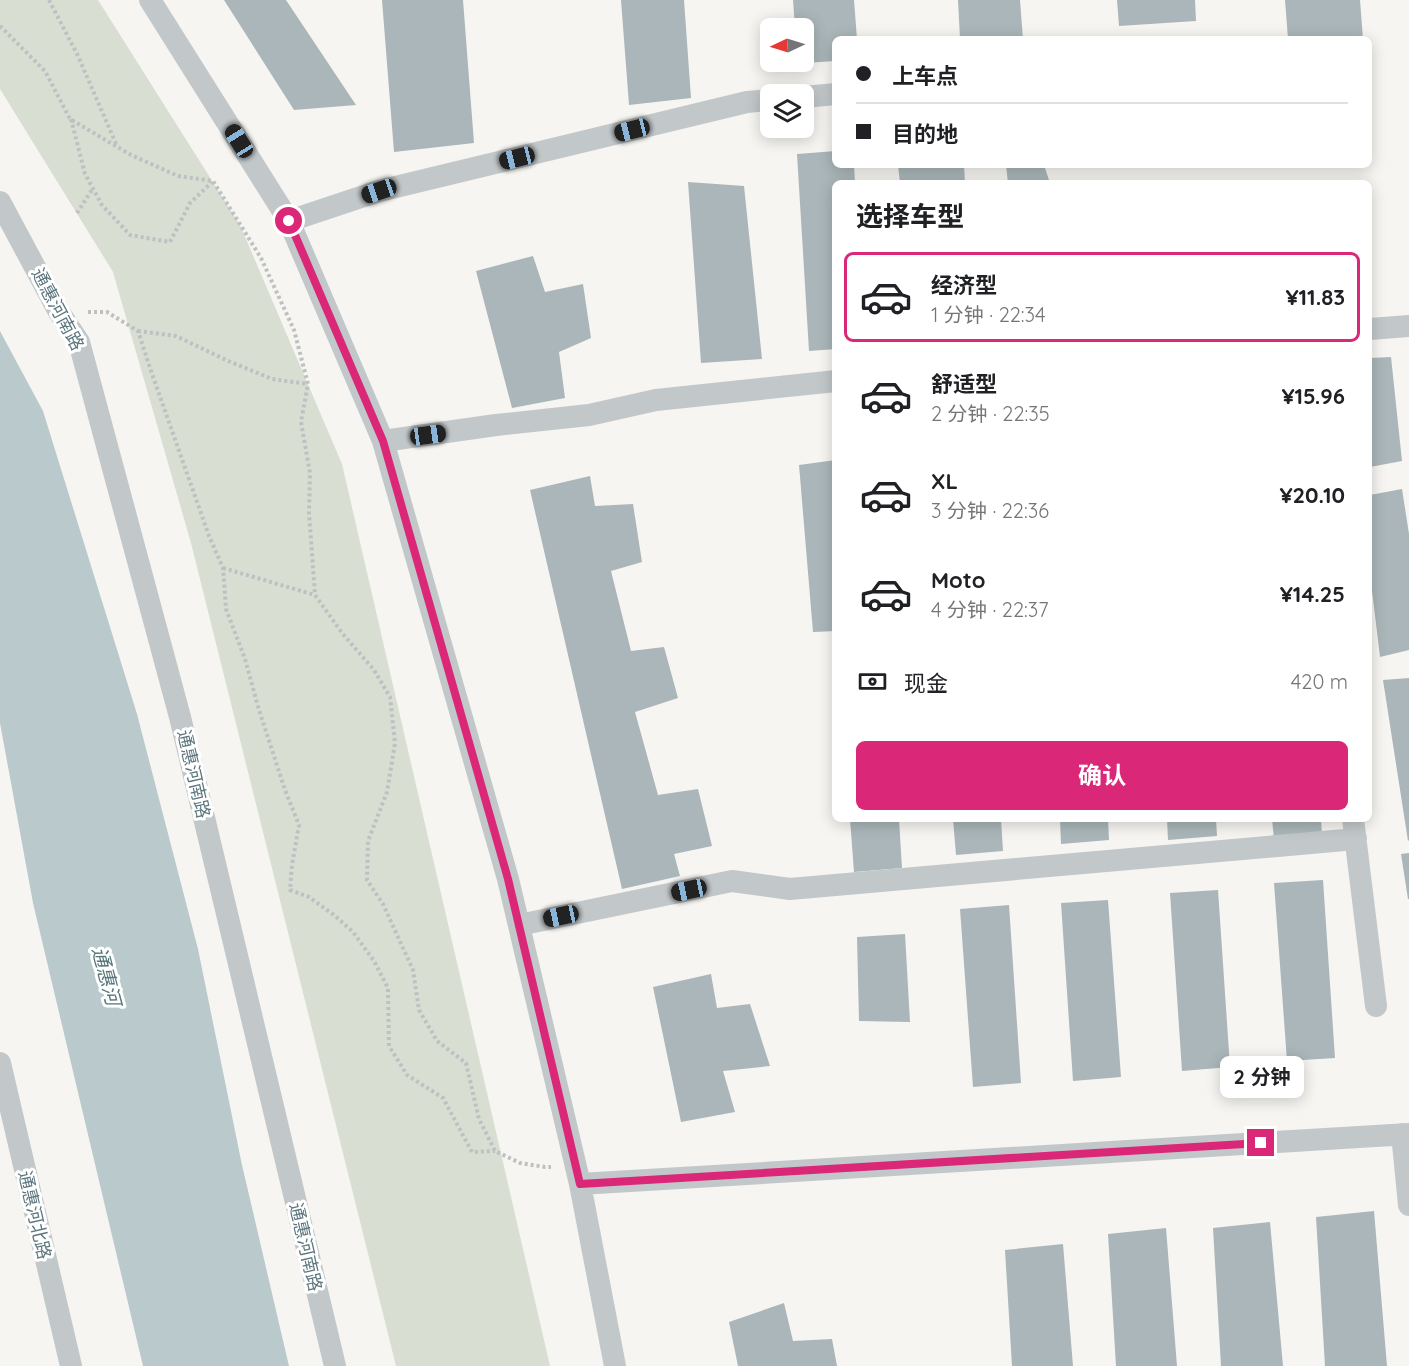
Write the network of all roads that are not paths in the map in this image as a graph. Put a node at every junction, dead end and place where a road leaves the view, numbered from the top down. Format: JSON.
{"nodes":[{"id":1,"x":150,"y":0,"type":"edge"},
{"id":2,"x":832,"y":94,"type":"edge"},
{"id":3,"x":814,"y":96,"type":"edge"},
{"id":4,"x":760,"y":101,"type":"edge"},
{"id":5,"x":0,"y":202,"type":"edge"},
{"id":6,"x":289,"y":221,"type":"junction"},
{"id":7,"x":1409,"y":326,"type":"edge"},
{"id":8,"x":1372,"y":328,"type":"edge"},
{"id":9,"x":832,"y":381,"type":"edge"},
{"id":10,"x":383,"y":441,"type":"junction"},
{"id":11,"x":1354,"y":829,"type":"edge"},
{"id":12,"x":519,"y":925,"type":"junction"},
{"id":13,"x":1376,"y":1006,"type":"dead end"},
{"id":14,"x":0,"y":1063,"type":"edge"},
{"id":15,"x":1405,"y":1134,"type":"edge"},
{"id":16,"x":578,"y":1174,"type":"junction"},
{"id":17,"x":1409,"y":1204,"type":"edge"},
{"id":18,"x":71,"y":1366,"type":"edge"},
{"id":19,"x":335,"y":1366,"type":"edge"},
{"id":20,"x":615,"y":1366,"type":"edge"}],
"edges":[{"from":1,"to":6,"type":"street"},
{"from":2,"to":3,"type":"street"},
{"from":4,"to":6,"type":"street"},
{"from":5,"to":19,"type":"street","name":"通惠河南路"},
{"from":6,"to":10,"type":"street"},
{"from":7,"to":8,"type":"street"},
{"from":9,"to":10,"type":"street"},
{"from":10,"to":12,"type":"street"},
{"from":11,"to":12,"type":"street"},
{"from":11,"to":13,"type":"street"},
{"from":12,"to":16,"type":"street"},
{"from":14,"to":18,"type":"street","name":"通惠河北路"},
{"from":15,"to":16,"type":"street"},
{"from":15,"to":17,"type":"street"},
{"from":16,"to":20,"type":"street"}]}
